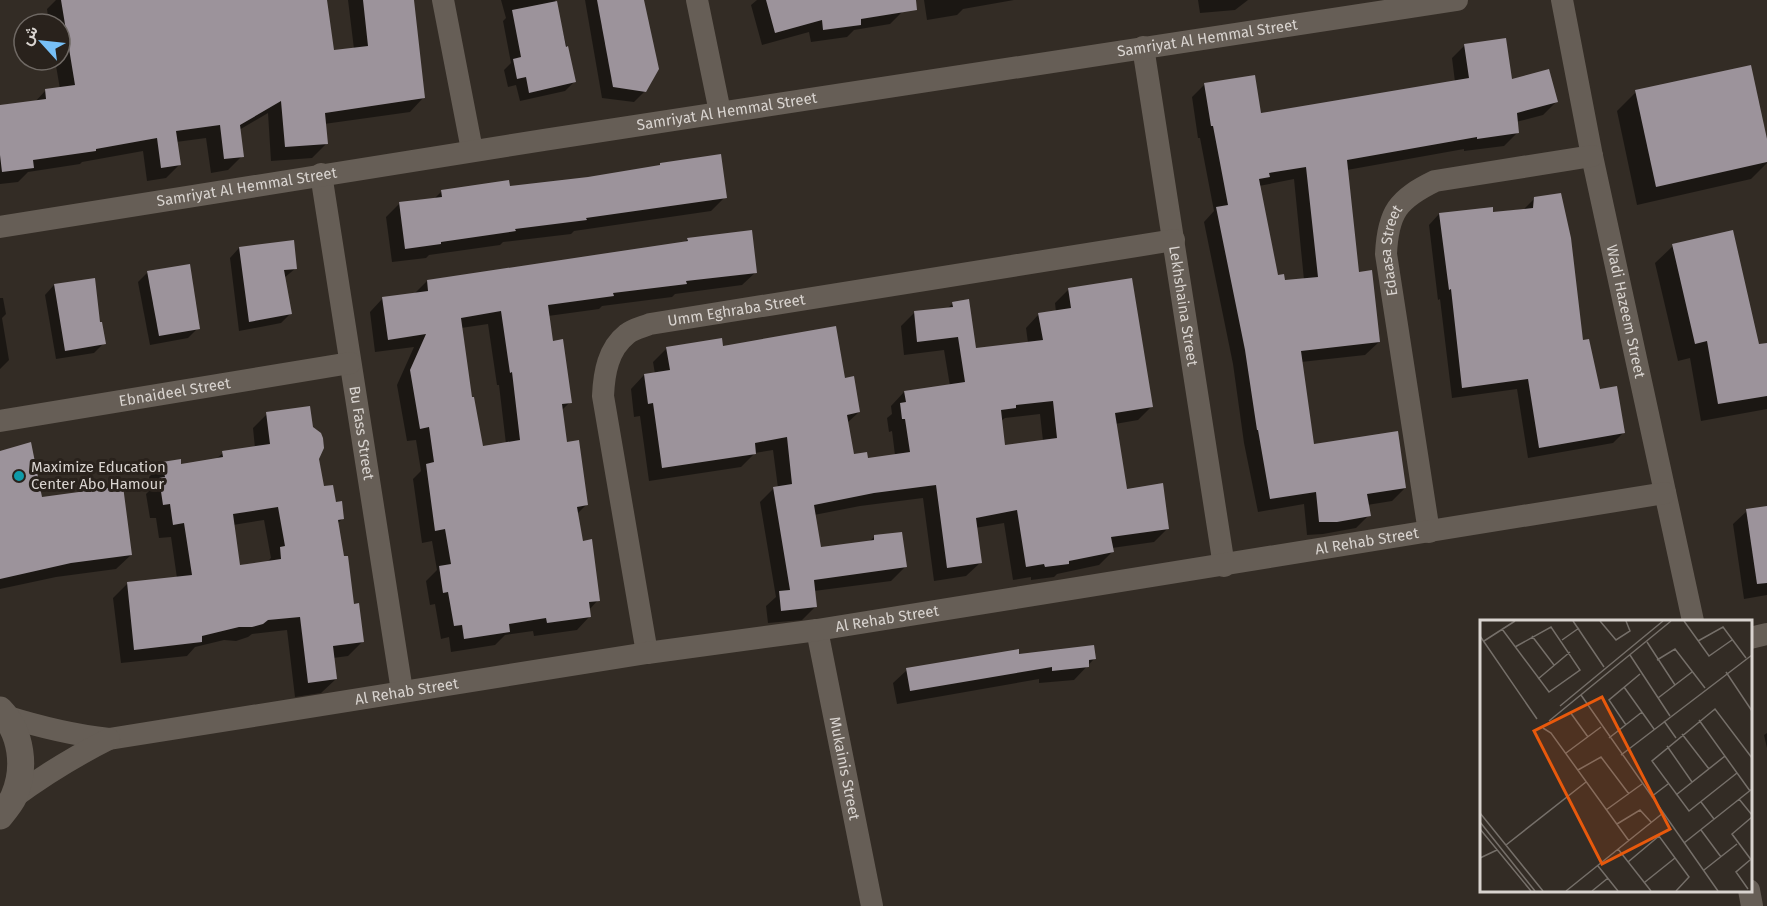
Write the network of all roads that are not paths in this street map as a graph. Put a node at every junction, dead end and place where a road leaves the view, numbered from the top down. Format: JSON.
{"nodes":[{"id":1,"x":442,"y":0,"type":"edge"},
{"id":2,"x":697,"y":0,"type":"edge"},
{"id":3,"x":1457,"y":0,"type":"edge"},
{"id":4,"x":1562,"y":0,"type":"edge"},
{"id":5,"x":1316,"y":10,"type":"edge"},
{"id":6,"x":1143,"y":47,"type":"junction"},
{"id":7,"x":720,"y":112,"type":"junction"},
{"id":8,"x":472,"y":150,"type":"junction"},
{"id":9,"x":1592,"y":156,"type":"junction"},
{"id":10,"x":321,"y":174,"type":"junction"},
{"id":11,"x":0,"y":227,"type":"edge"},
{"id":12,"x":1174,"y":240,"type":"junction"},
{"id":13,"x":350,"y":363,"type":"junction"},
{"id":14,"x":0,"y":421,"type":"edge"},
{"id":15,"x":1665,"y":493,"type":"junction"},
{"id":16,"x":1429,"y":532,"type":"junction"},
{"id":17,"x":1224,"y":566,"type":"junction"},
{"id":18,"x":1693,"y":620,"type":"edge"},
{"id":19,"x":817,"y":630,"type":"junction"},
{"id":20,"x":1767,"y":634,"type":"edge"},
{"id":21,"x":1752,"y":638,"type":"edge"},
{"id":22,"x":647,"y":653,"type":"junction"},
{"id":23,"x":402,"y":691,"type":"junction"},
{"id":24,"x":3,"y":713,"type":"edge"},
{"id":25,"x":109,"y":739,"type":"junction"},
{"id":26,"x":7,"y":807,"type":"edge"},
{"id":27,"x":1749,"y":891,"type":"edge"},
{"id":28,"x":872,"y":906,"type":"edge"},
{"id":29,"x":1752,"y":906,"type":"edge"}],
"edges":[{"from":1,"to":8,"type":"street"},
{"from":2,"to":7,"type":"street"},
{"from":3,"to":5,"type":"street","name":"Samriyat Al Hemmal Street"},
{"from":4,"to":9,"type":"street","name":"Wadi Hazeem Street"},
{"from":5,"to":6,"type":"street","name":"Samriyat Al Hemmal Street"},
{"from":6,"to":7,"type":"street","name":"Samriyat Al Hemmal Street"},
{"from":6,"to":12,"type":"street","name":"Lekhshaina Street"},
{"from":7,"to":8,"type":"street","name":"Samriyat Al Hemmal Street"},
{"from":8,"to":10,"type":"street","name":"Samriyat Al Hemmal Street"},
{"from":9,"to":15,"type":"street","name":"Wadi Hazeem Street"},
{"from":9,"to":16,"type":"street","name":"Edaasa Street"},
{"from":10,"to":11,"type":"street","name":"Samriyat Al Hemmal Street"},
{"from":10,"to":13,"type":"street","name":"Bu Fass Street"},
{"from":12,"to":17,"type":"street","name":"Lekhshaina Street"},
{"from":12,"to":22,"type":"street","name":"Umm Eghraba Street"},
{"from":13,"to":14,"type":"street","name":"Ebnaideel Street"},
{"from":13,"to":23,"type":"street","name":"Bu Fass Street"},
{"from":15,"to":16,"type":"street","name":"Al Rehab Street"},
{"from":15,"to":18,"type":"street","name":"Wadi Hazeem Street"},
{"from":16,"to":17,"type":"street","name":"Al Rehab Street"},
{"from":17,"to":19,"type":"street","name":"Al Rehab Street"},
{"from":19,"to":22,"type":"street","name":"Al Rehab Street"},
{"from":19,"to":28,"type":"street","name":"Mukainis Street"},
{"from":20,"to":21,"type":"street"},
{"from":22,"to":23,"type":"street","name":"Al Rehab Street"},
{"from":23,"to":25,"type":"street","name":"Al Rehab Street"},
{"from":24,"to":25,"type":"street","name":"Al Rehab Street"},
{"from":24,"to":26,"type":"street"},
{"from":25,"to":26,"type":"street","name":"Al Rehab Street"},
{"from":27,"to":29,"type":"street"}]}
